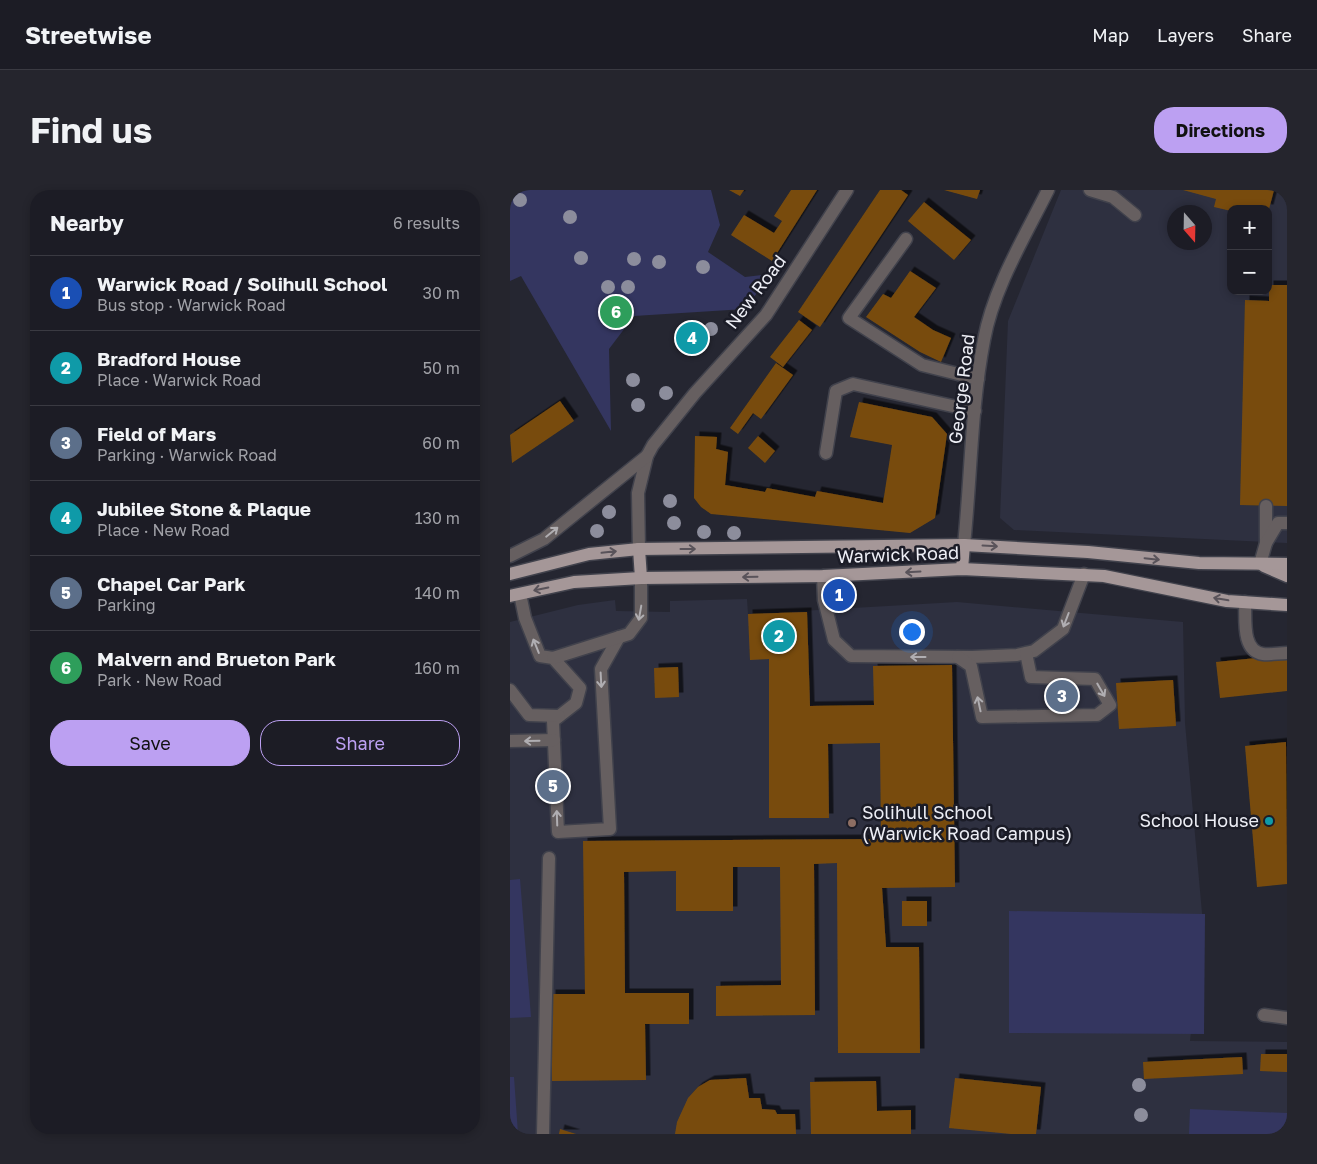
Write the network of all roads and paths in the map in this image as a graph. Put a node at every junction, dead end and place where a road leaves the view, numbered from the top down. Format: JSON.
{"nodes":[{"id":1,"x":847,"y":190,"type":"edge"},
{"id":2,"x":1048,"y":190,"type":"edge"},
{"id":3,"x":1090,"y":190,"type":"edge"},
{"id":4,"x":1134,"y":215,"type":"dead end"},
{"id":5,"x":906,"y":239,"type":"dead end"},
{"id":6,"x":978,"y":380,"type":"junction"},
{"id":7,"x":975,"y":412,"type":"junction"},
{"id":8,"x":826,"y":453,"type":"dead end"},
{"id":9,"x":647,"y":456,"type":"junction"},
{"id":10,"x":1266,"y":506,"type":"dead end"},
{"id":11,"x":1287,"y":524,"type":"edge"},
{"id":12,"x":1266,"y":543,"type":"junction"},
{"id":13,"x":964,"y":545,"type":"junction"},
{"id":14,"x":639,"y":549,"type":"junction"},
{"id":15,"x":510,"y":556,"type":"edge"},
{"id":16,"x":1260,"y":564,"type":"junction"},
{"id":17,"x":1287,"y":564,"type":"edge"},
{"id":18,"x":962,"y":569,"type":"junction"},
{"id":19,"x":510,"y":574,"type":"edge"},
{"id":20,"x":1084,"y":574,"type":"junction"},
{"id":21,"x":823,"y":576,"type":"junction"},
{"id":22,"x":1287,"y":576,"type":"edge"},
{"id":23,"x":641,"y":578,"type":"junction"},
{"id":24,"x":513,"y":596,"type":"edge"},
{"id":25,"x":1245,"y":602,"type":"junction"},
{"id":26,"x":1287,"y":605,"type":"edge"},
{"id":27,"x":619,"y":637,"type":"junction"},
{"id":28,"x":1026,"y":653,"type":"junction"},
{"id":29,"x":1287,"y":653,"type":"edge"},
{"id":30,"x":958,"y":657,"type":"junction"},
{"id":31,"x":553,"y":658,"type":"junction"},
{"id":32,"x":510,"y":690,"type":"edge"},
{"id":33,"x":559,"y":716,"type":"junction"},
{"id":34,"x":554,"y":740,"type":"junction"},
{"id":35,"x":510,"y":741,"type":"edge"},
{"id":36,"x":548,"y":858,"type":"dead end"},
{"id":37,"x":1264,"y":1014,"type":"dead end"},
{"id":38,"x":1287,"y":1018,"type":"edge"},
{"id":39,"x":542,"y":1134,"type":"edge"}],
"edges":[{"from":1,"to":9,"type":"street","name":"New Road"},
{"from":2,"to":6,"type":"street","name":"George Road"},
{"from":3,"to":4,"type":"street"},
{"from":5,"to":6,"type":"street"},
{"from":6,"to":7,"type":"street","name":"George Road"},
{"from":7,"to":8,"type":"street"},
{"from":7,"to":13,"type":"street","name":"George Road"},
{"from":9,"to":14,"type":"street","name":"New Road"},
{"from":15,"to":9,"type":"street","name":"New Road","one_way":true},
{"from":10,"to":12,"type":"street"},
{"from":11,"to":12,"type":"street"},
{"from":12,"to":16,"type":"street"},
{"from":14,"to":13,"type":"main road","name":"Warwick Road","one_way":true},
{"from":13,"to":16,"type":"main road","name":"Warwick Road","one_way":true},
{"from":13,"to":18,"type":"main road"},
{"from":19,"to":14,"type":"main road","name":"Warwick Road","one_way":true},
{"from":14,"to":23,"type":"main road"},
{"from":16,"to":17,"type":"main road","name":"Warwick Road"},
{"from":16,"to":22,"type":"main road"},
{"from":18,"to":20,"type":"main road","name":"Warwick Road"},
{"from":18,"to":21,"type":"main road","name":"Warwick Road","one_way":true},
{"from":25,"to":20,"type":"main road","name":"Warwick Road","one_way":true},
{"from":20,"to":28,"type":"street","one_way":true},
{"from":21,"to":23,"type":"main road","name":"Warwick Road","one_way":true},
{"from":30,"to":21,"type":"street","one_way":true},
{"from":23,"to":24,"type":"main road","name":"Warwick Road","one_way":true},
{"from":23,"to":27,"type":"street","one_way":true},
{"from":31,"to":24,"type":"street","one_way":true},
{"from":25,"to":26,"type":"main road","name":"Warwick Road"},
{"from":25,"to":29,"type":"street"},
{"from":27,"to":31,"type":"street"},
{"from":27,"to":34,"type":"street","one_way":true},
{"from":28,"to":30,"type":"street"},
{"from":28,"to":30,"type":"street","one_way":true},
{"from":31,"to":33,"type":"street"},
{"from":32,"to":33,"type":"street"},
{"from":33,"to":34,"type":"street"},
{"from":34,"to":35,"type":"street","one_way":true},
{"from":36,"to":39,"type":"street"},
{"from":37,"to":38,"type":"street"}]}
